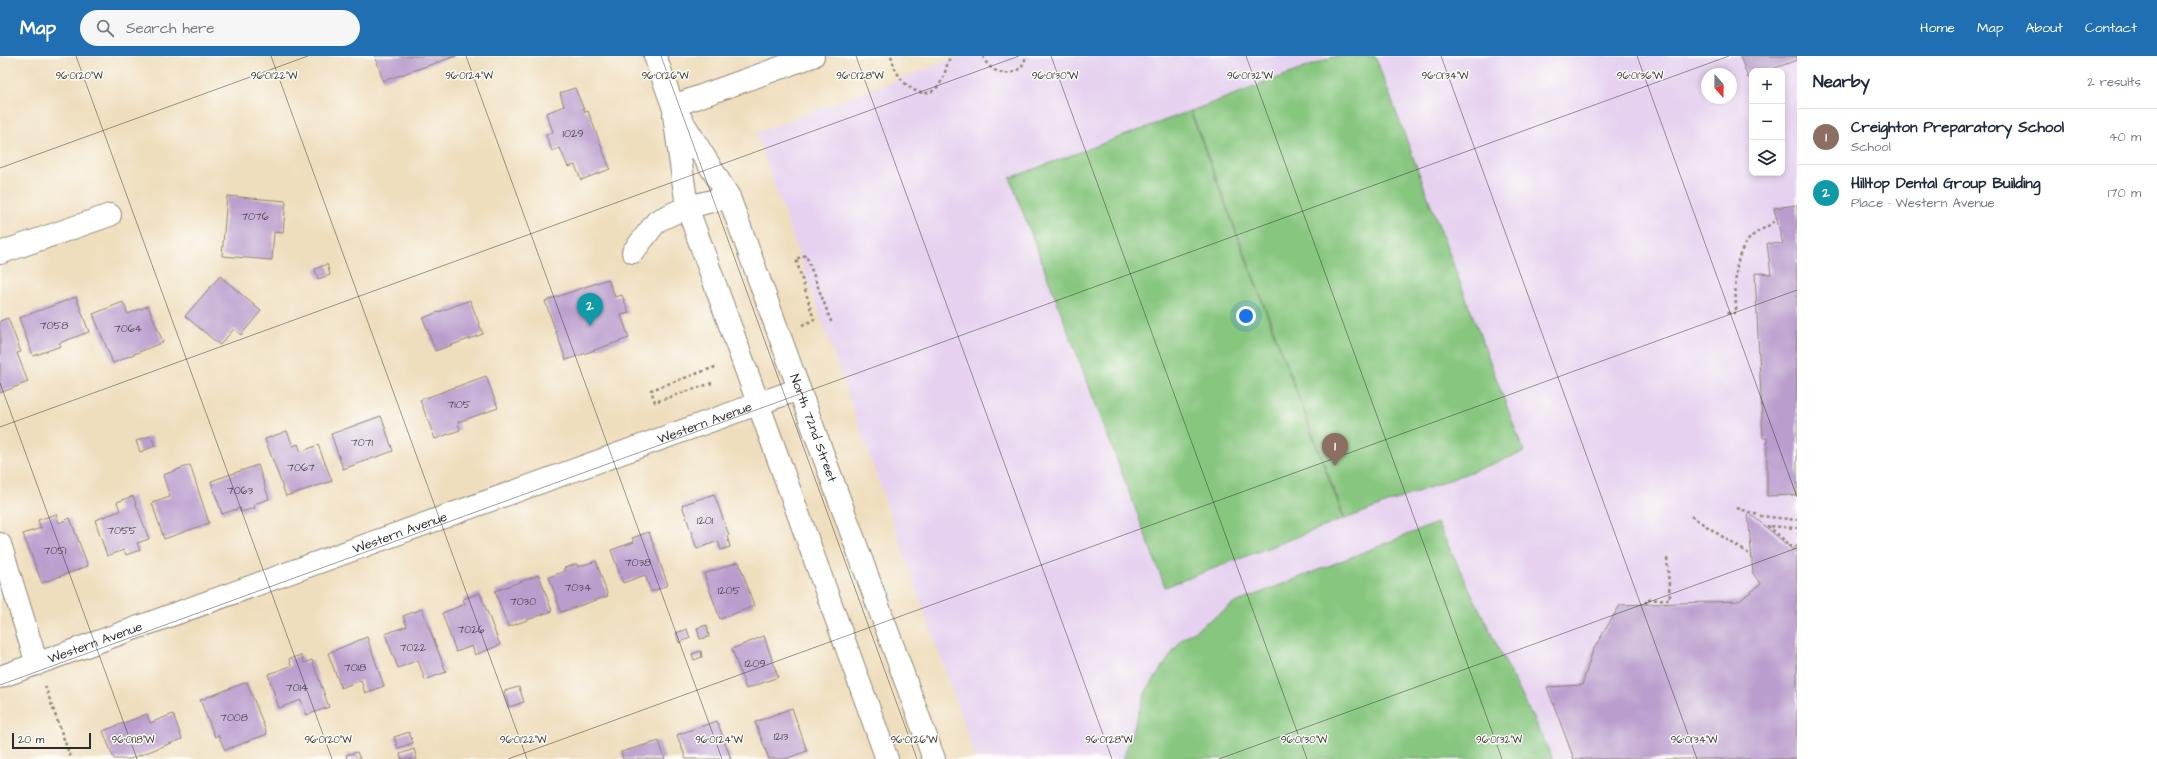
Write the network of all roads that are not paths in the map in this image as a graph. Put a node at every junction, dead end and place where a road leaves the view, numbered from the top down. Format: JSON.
{"nodes":[{"id":1,"x":655,"y":56,"type":"edge"},
{"id":2,"x":813,"y":56,"type":"edge"},
{"id":3,"x":673,"y":106,"type":"junction"},
{"id":4,"x":728,"y":197,"type":"junction"},
{"id":5,"x":687,"y":207,"type":"junction"},
{"id":6,"x":110,"y":215,"type":"dead end"},
{"id":7,"x":633,"y":252,"type":"dead end"},
{"id":8,"x":0,"y":253,"type":"edge"},
{"id":9,"x":799,"y":389,"type":"junction"},
{"id":10,"x":758,"y":405,"type":"junction"},
{"id":11,"x":0,"y":544,"type":"edge"},
{"id":12,"x":37,"y":664,"type":"junction"},
{"id":13,"x":0,"y":677,"type":"edge"},
{"id":14,"x":886,"y":759,"type":"edge"},
{"id":15,"x":934,"y":759,"type":"edge"}],
"edges":[{"from":1,"to":3,"type":"main road","name":"North 72nd Street"},
{"from":2,"to":3,"type":"main road"},
{"from":3,"to":4,"type":"main road","name":"North 72nd Street"},
{"from":3,"to":5,"type":"main road","name":"North 72nd Street"},
{"from":4,"to":5,"type":"main road"},
{"from":4,"to":9,"type":"main road","name":"North 72nd Street"},
{"from":5,"to":7,"type":"main road"},
{"from":5,"to":10,"type":"main road","name":"North 72nd Street"},
{"from":6,"to":8,"type":"main road"},
{"from":9,"to":10,"type":"main road","name":"Western Avenue"},
{"from":9,"to":15,"type":"main road","name":"North 72nd Street"},
{"from":10,"to":12,"type":"main road","name":"Western Avenue"},
{"from":10,"to":14,"type":"main road","name":"North 72nd Street"},
{"from":11,"to":12,"type":"main road"},
{"from":12,"to":13,"type":"main road","name":"Western Avenue"}]}
